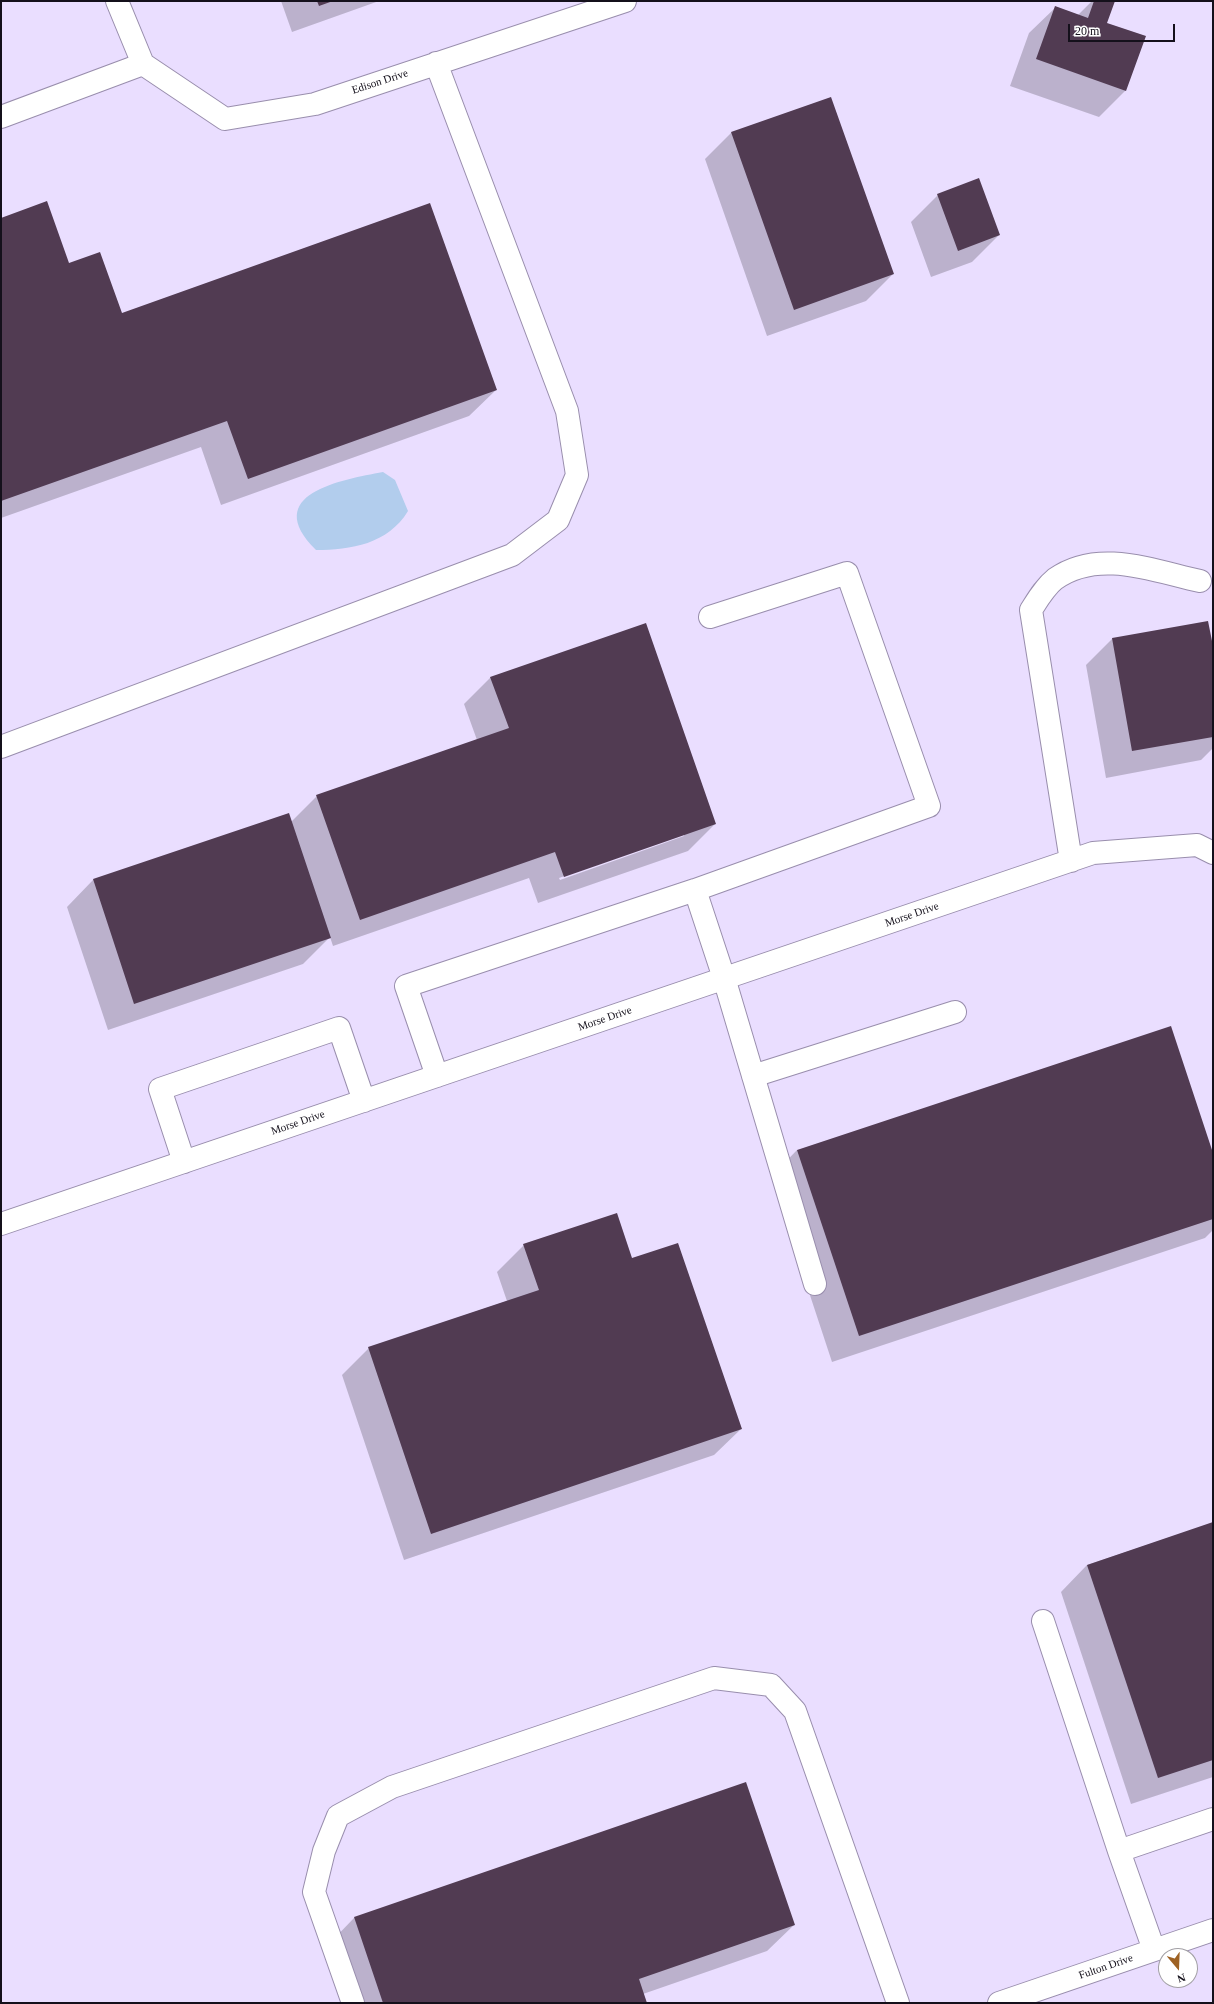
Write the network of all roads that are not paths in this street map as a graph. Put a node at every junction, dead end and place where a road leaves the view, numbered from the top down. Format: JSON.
{"nodes":[{"id":1,"x":117,"y":1,"type":"edge"},
{"id":2,"x":625,"y":1,"type":"edge"},
{"id":3,"x":436,"y":63,"type":"junction"},
{"id":4,"x":143,"y":64,"type":"junction"},
{"id":5,"x":1,"y":117,"type":"edge"},
{"id":6,"x":1200,"y":581,"type":"dead end"},
{"id":7,"x":710,"y":617,"type":"dead end"},
{"id":8,"x":1,"y":747,"type":"edge"},
{"id":9,"x":1213,"y":853,"type":"edge"},
{"id":10,"x":1071,"y":861,"type":"junction"},
{"id":11,"x":695,"y":890,"type":"junction"},
{"id":12,"x":724,"y":978,"type":"junction"},
{"id":13,"x":955,"y":1012,"type":"dead end"},
{"id":14,"x":437,"y":1076,"type":"junction"},
{"id":15,"x":753,"y":1076,"type":"junction"},
{"id":16,"x":364,"y":1101,"type":"junction"},
{"id":17,"x":184,"y":1162,"type":"junction"},
{"id":18,"x":1,"y":1224,"type":"edge"},
{"id":19,"x":815,"y":1284,"type":"dead end"},
{"id":20,"x":1043,"y":1621,"type":"dead end"},
{"id":21,"x":1213,"y":1819,"type":"edge"},
{"id":22,"x":1119,"y":1851,"type":"junction"},
{"id":23,"x":1213,"y":1930,"type":"edge"},
{"id":24,"x":1154,"y":1950,"type":"junction"},
{"id":25,"x":353,"y":2003,"type":"edge"},
{"id":26,"x":898,"y":2003,"type":"edge"},
{"id":27,"x":999,"y":2003,"type":"edge"}],
"edges":[{"from":1,"to":4,"type":"street"},
{"from":2,"to":3,"type":"street","name":"Edison Drive"},
{"from":3,"to":4,"type":"street","name":"Edison Drive"},
{"from":3,"to":8,"type":"street"},
{"from":4,"to":5,"type":"street"},
{"from":6,"to":10,"type":"street"},
{"from":7,"to":11,"type":"street"},
{"from":9,"to":10,"type":"street","name":"Morse Drive"},
{"from":10,"to":12,"type":"street","name":"Morse Drive"},
{"from":11,"to":12,"type":"street"},
{"from":11,"to":14,"type":"street"},
{"from":12,"to":14,"type":"street","name":"Morse Drive"},
{"from":12,"to":15,"type":"street"},
{"from":13,"to":15,"type":"street"},
{"from":14,"to":16,"type":"street","name":"Morse Drive"},
{"from":15,"to":19,"type":"street"},
{"from":16,"to":17,"type":"street","name":"Morse Drive"},
{"from":16,"to":17,"type":"street"},
{"from":17,"to":18,"type":"street","name":"Morse Drive"},
{"from":20,"to":22,"type":"street"},
{"from":21,"to":22,"type":"street"},
{"from":22,"to":24,"type":"street"},
{"from":23,"to":24,"type":"street","name":"Fulton Drive"},
{"from":24,"to":27,"type":"street","name":"Fulton Drive"},
{"from":25,"to":26,"type":"street"}]}
